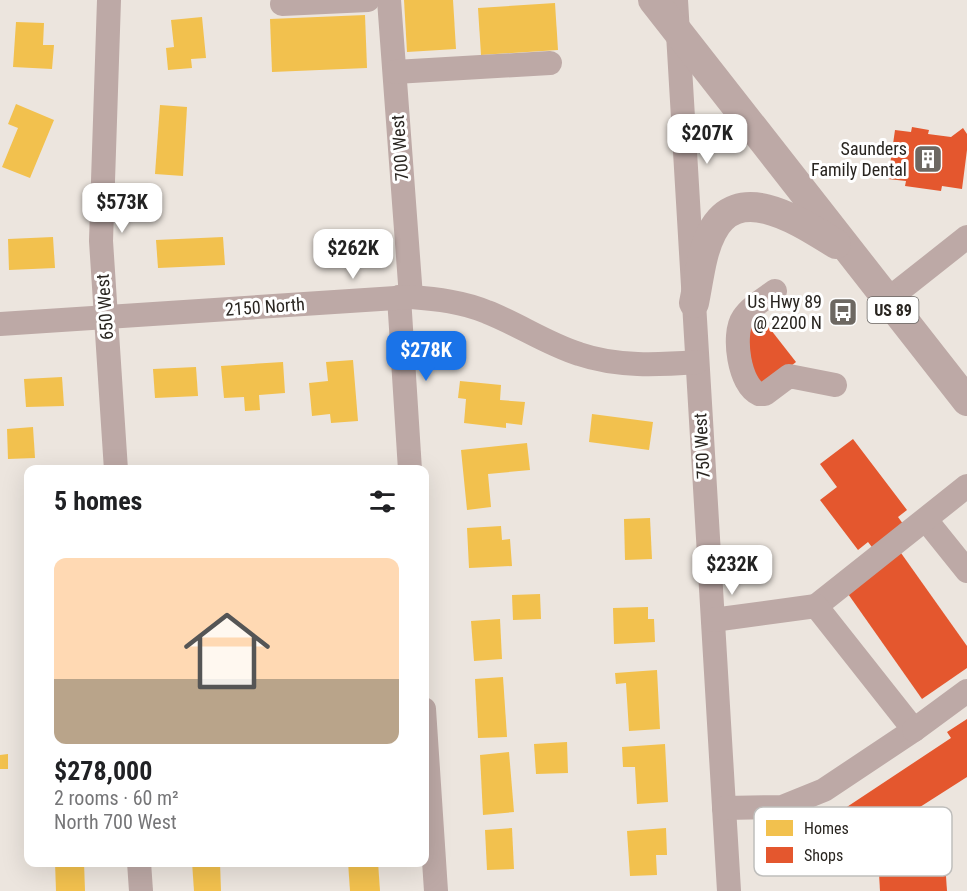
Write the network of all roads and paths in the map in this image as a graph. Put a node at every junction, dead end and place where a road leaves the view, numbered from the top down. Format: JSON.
{"nodes":[{"id":1,"x":109,"y":0,"type":"edge"},
{"id":2,"x":368,"y":0,"type":"edge"},
{"id":3,"x":389,"y":0,"type":"edge"},
{"id":4,"x":653,"y":0,"type":"edge"},
{"id":5,"x":676,"y":0,"type":"edge"},
{"id":6,"x":282,"y":4,"type":"dead end"},
{"id":7,"x":677,"y":30,"type":"junction"},
{"id":8,"x":550,"y":63,"type":"dead end"},
{"id":9,"x":394,"y":72,"type":"junction"},
{"id":10,"x":967,"y":237,"type":"edge"},
{"id":11,"x":850,"y":253,"type":"junction"},
{"id":12,"x":775,"y":291,"type":"dead end"},
{"id":13,"x":405,"y":297,"type":"junction"},
{"id":14,"x":886,"y":301,"type":"junction"},
{"id":15,"x":694,"y":303,"type":"junction"},
{"id":16,"x":106,"y":318,"type":"junction"},
{"id":17,"x":0,"y":324,"type":"edge"},
{"id":18,"x":697,"y":362,"type":"junction"},
{"id":19,"x":835,"y":385,"type":"dead end"},
{"id":20,"x":967,"y":401,"type":"edge"},
{"id":21,"x":116,"y":465,"type":"edge"},
{"id":22,"x":410,"y":465,"type":"edge"},
{"id":23,"x":967,"y":486,"type":"edge"},
{"id":24,"x":926,"y":520,"type":"junction"},
{"id":25,"x":967,"y":571,"type":"edge"},
{"id":26,"x":816,"y":606,"type":"junction"},
{"id":27,"x":713,"y":620,"type":"junction"},
{"id":28,"x":967,"y":691,"type":"edge"},
{"id":29,"x":914,"y":730,"type":"junction"},
{"id":30,"x":429,"y":785,"type":"edge"},
{"id":31,"x":754,"y":807,"type":"edge"},
{"id":32,"x":782,"y":807,"type":"edge"},
{"id":33,"x":724,"y":808,"type":"junction"},
{"id":34,"x":139,"y":867,"type":"edge"},
{"id":35,"x":141,"y":891,"type":"edge"},
{"id":36,"x":436,"y":891,"type":"edge"},
{"id":37,"x":729,"y":891,"type":"edge"}],
"edges":[{"from":1,"to":16,"type":"street","name":"650 West"},
{"from":2,"to":6,"type":"street"},
{"from":3,"to":9,"type":"street","name":"700 West"},
{"from":4,"to":7,"type":"main road","number":"US 89"},
{"from":5,"to":7,"type":"street","name":"750 West"},
{"from":7,"to":11,"type":"main road","number":"US 89"},
{"from":7,"to":15,"type":"street","name":"750 West"},
{"from":8,"to":9,"type":"street"},
{"from":9,"to":13,"type":"street","name":"700 West"},
{"from":10,"to":14,"type":"street"},
{"from":11,"to":14,"type":"main road","number":"US 89"},
{"from":11,"to":15,"type":"main road"},
{"from":12,"to":19,"type":"street"},
{"from":13,"to":16,"type":"street","name":"2150 North"},
{"from":13,"to":18,"type":"street","name":"2150 North"},
{"from":13,"to":22,"type":"street","name":"700 West"},
{"from":14,"to":20,"type":"main road","number":"US 89"},
{"from":15,"to":18,"type":"street","name":"750 West"},
{"from":16,"to":17,"type":"street","name":"2150 North"},
{"from":16,"to":21,"type":"street","name":"650 West"},
{"from":18,"to":27,"type":"street","name":"750 West"},
{"from":23,"to":24,"type":"street"},
{"from":24,"to":25,"type":"street"},
{"from":24,"to":26,"type":"street"},
{"from":26,"to":27,"type":"street"},
{"from":26,"to":29,"type":"street"},
{"from":27,"to":33,"type":"street","name":"750 West"},
{"from":28,"to":29,"type":"street"},
{"from":29,"to":32,"type":"street"},
{"from":30,"to":36,"type":"street"},
{"from":31,"to":33,"type":"street"},
{"from":33,"to":37,"type":"street","name":"750 West"},
{"from":34,"to":35,"type":"street"}]}
